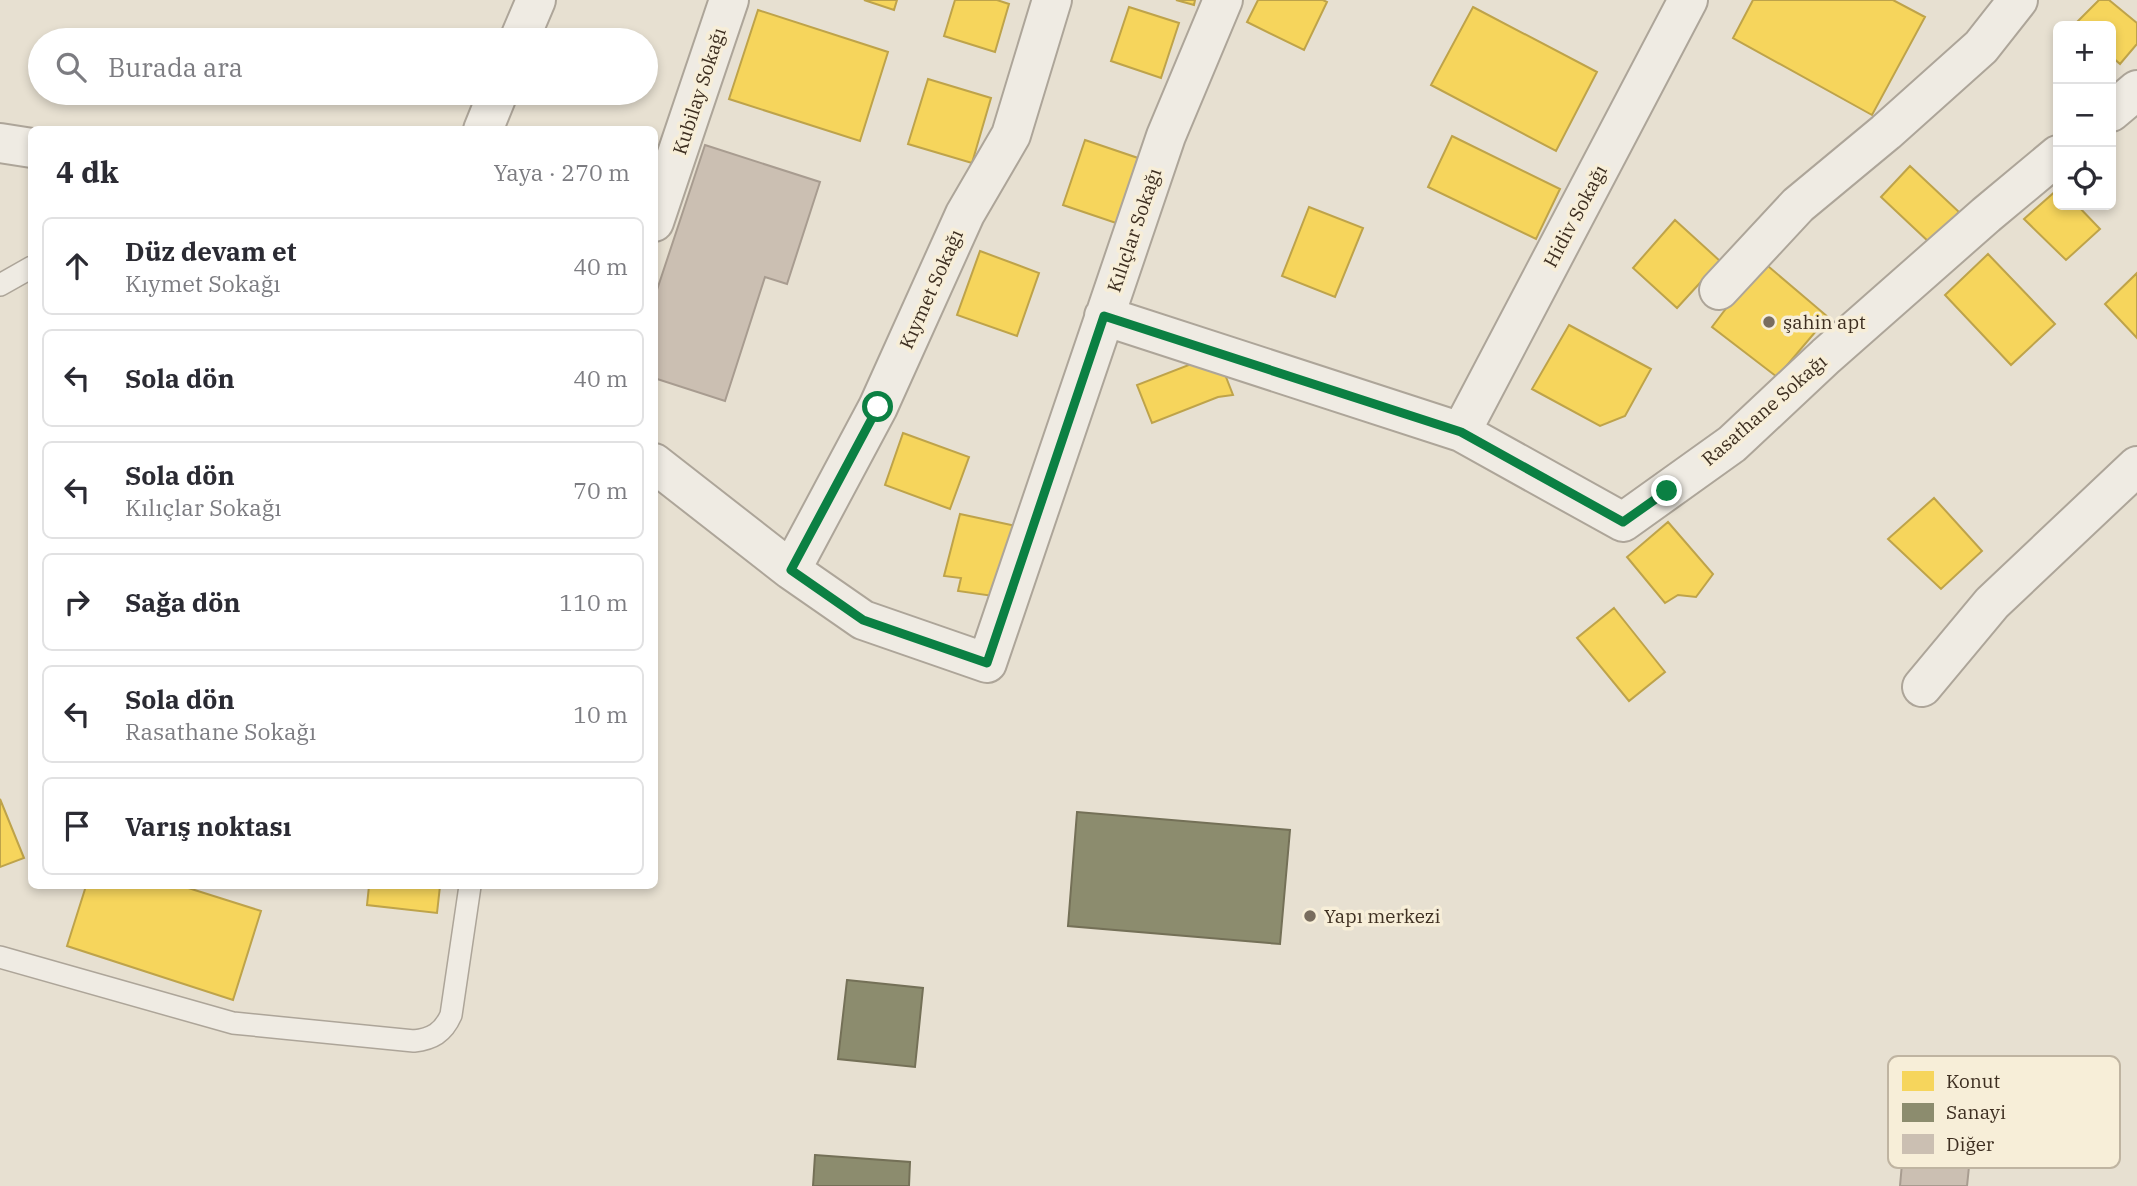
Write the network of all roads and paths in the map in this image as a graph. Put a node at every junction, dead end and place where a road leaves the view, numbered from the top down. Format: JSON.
{"nodes":[{"id":1,"x":536,"y":0,"type":"edge"},
{"id":2,"x":729,"y":0,"type":"edge"},
{"id":3,"x":1052,"y":0,"type":"edge"},
{"id":4,"x":1223,"y":0,"type":"edge"},
{"id":5,"x":1688,"y":0,"type":"edge"},
{"id":6,"x":2018,"y":0,"type":"edge"},
{"id":7,"x":524,"y":28,"type":"edge"},
{"id":8,"x":2137,"y":90,"type":"edge"},
{"id":9,"x":493,"y":105,"type":"edge"},
{"id":10,"x":2116,"y":108,"type":"edge"},
{"id":11,"x":485,"y":126,"type":"edge"},
{"id":12,"x":0,"y":144,"type":"edge"},
{"id":13,"x":28,"y":148,"type":"edge"},
{"id":14,"x":2053,"y":159,"type":"edge"},
{"id":15,"x":658,"y":210,"type":"edge"},
{"id":16,"x":28,"y":269,"type":"edge"},
{"id":17,"x":0,"y":285,"type":"edge"},
{"id":18,"x":1719,"y":290,"type":"dead end"},
{"id":19,"x":1104,"y":316,"type":"junction"},
{"id":20,"x":1461,"y":432,"type":"junction"},
{"id":21,"x":658,"y":466,"type":"edge"},
{"id":22,"x":2137,"y":466,"type":"edge"},
{"id":23,"x":791,"y":570,"type":"junction"},
{"id":24,"x":1922,"y":687,"type":"dead end"},
{"id":25,"x":470,"y":889,"type":"edge"},
{"id":26,"x":0,"y":957,"type":"edge"}],
"edges":[{"from":1,"to":7,"type":"street"},
{"from":2,"to":15,"type":"street","name":"Kubilay Sokağı"},
{"from":3,"to":23,"type":"street","name":"Kıymet Sokağı"},
{"from":4,"to":19,"type":"street","name":"Kılıçlar Sokağı"},
{"from":5,"to":20,"type":"street","name":"Hidiv Sokağı"},
{"from":6,"to":18,"type":"street"},
{"from":8,"to":10,"type":"street"},
{"from":9,"to":11,"type":"street"},
{"from":12,"to":13,"type":"street"},
{"from":14,"to":20,"type":"street","name":"Rasathane Sokağı"},
{"from":16,"to":17,"type":"lane"},
{"from":19,"to":20,"type":"street"},
{"from":19,"to":23,"type":"street","name":"Kılıçlar Sokağı"},
{"from":21,"to":23,"type":"street"},
{"from":22,"to":24,"type":"street"},
{"from":25,"to":26,"type":"lane"}]}
